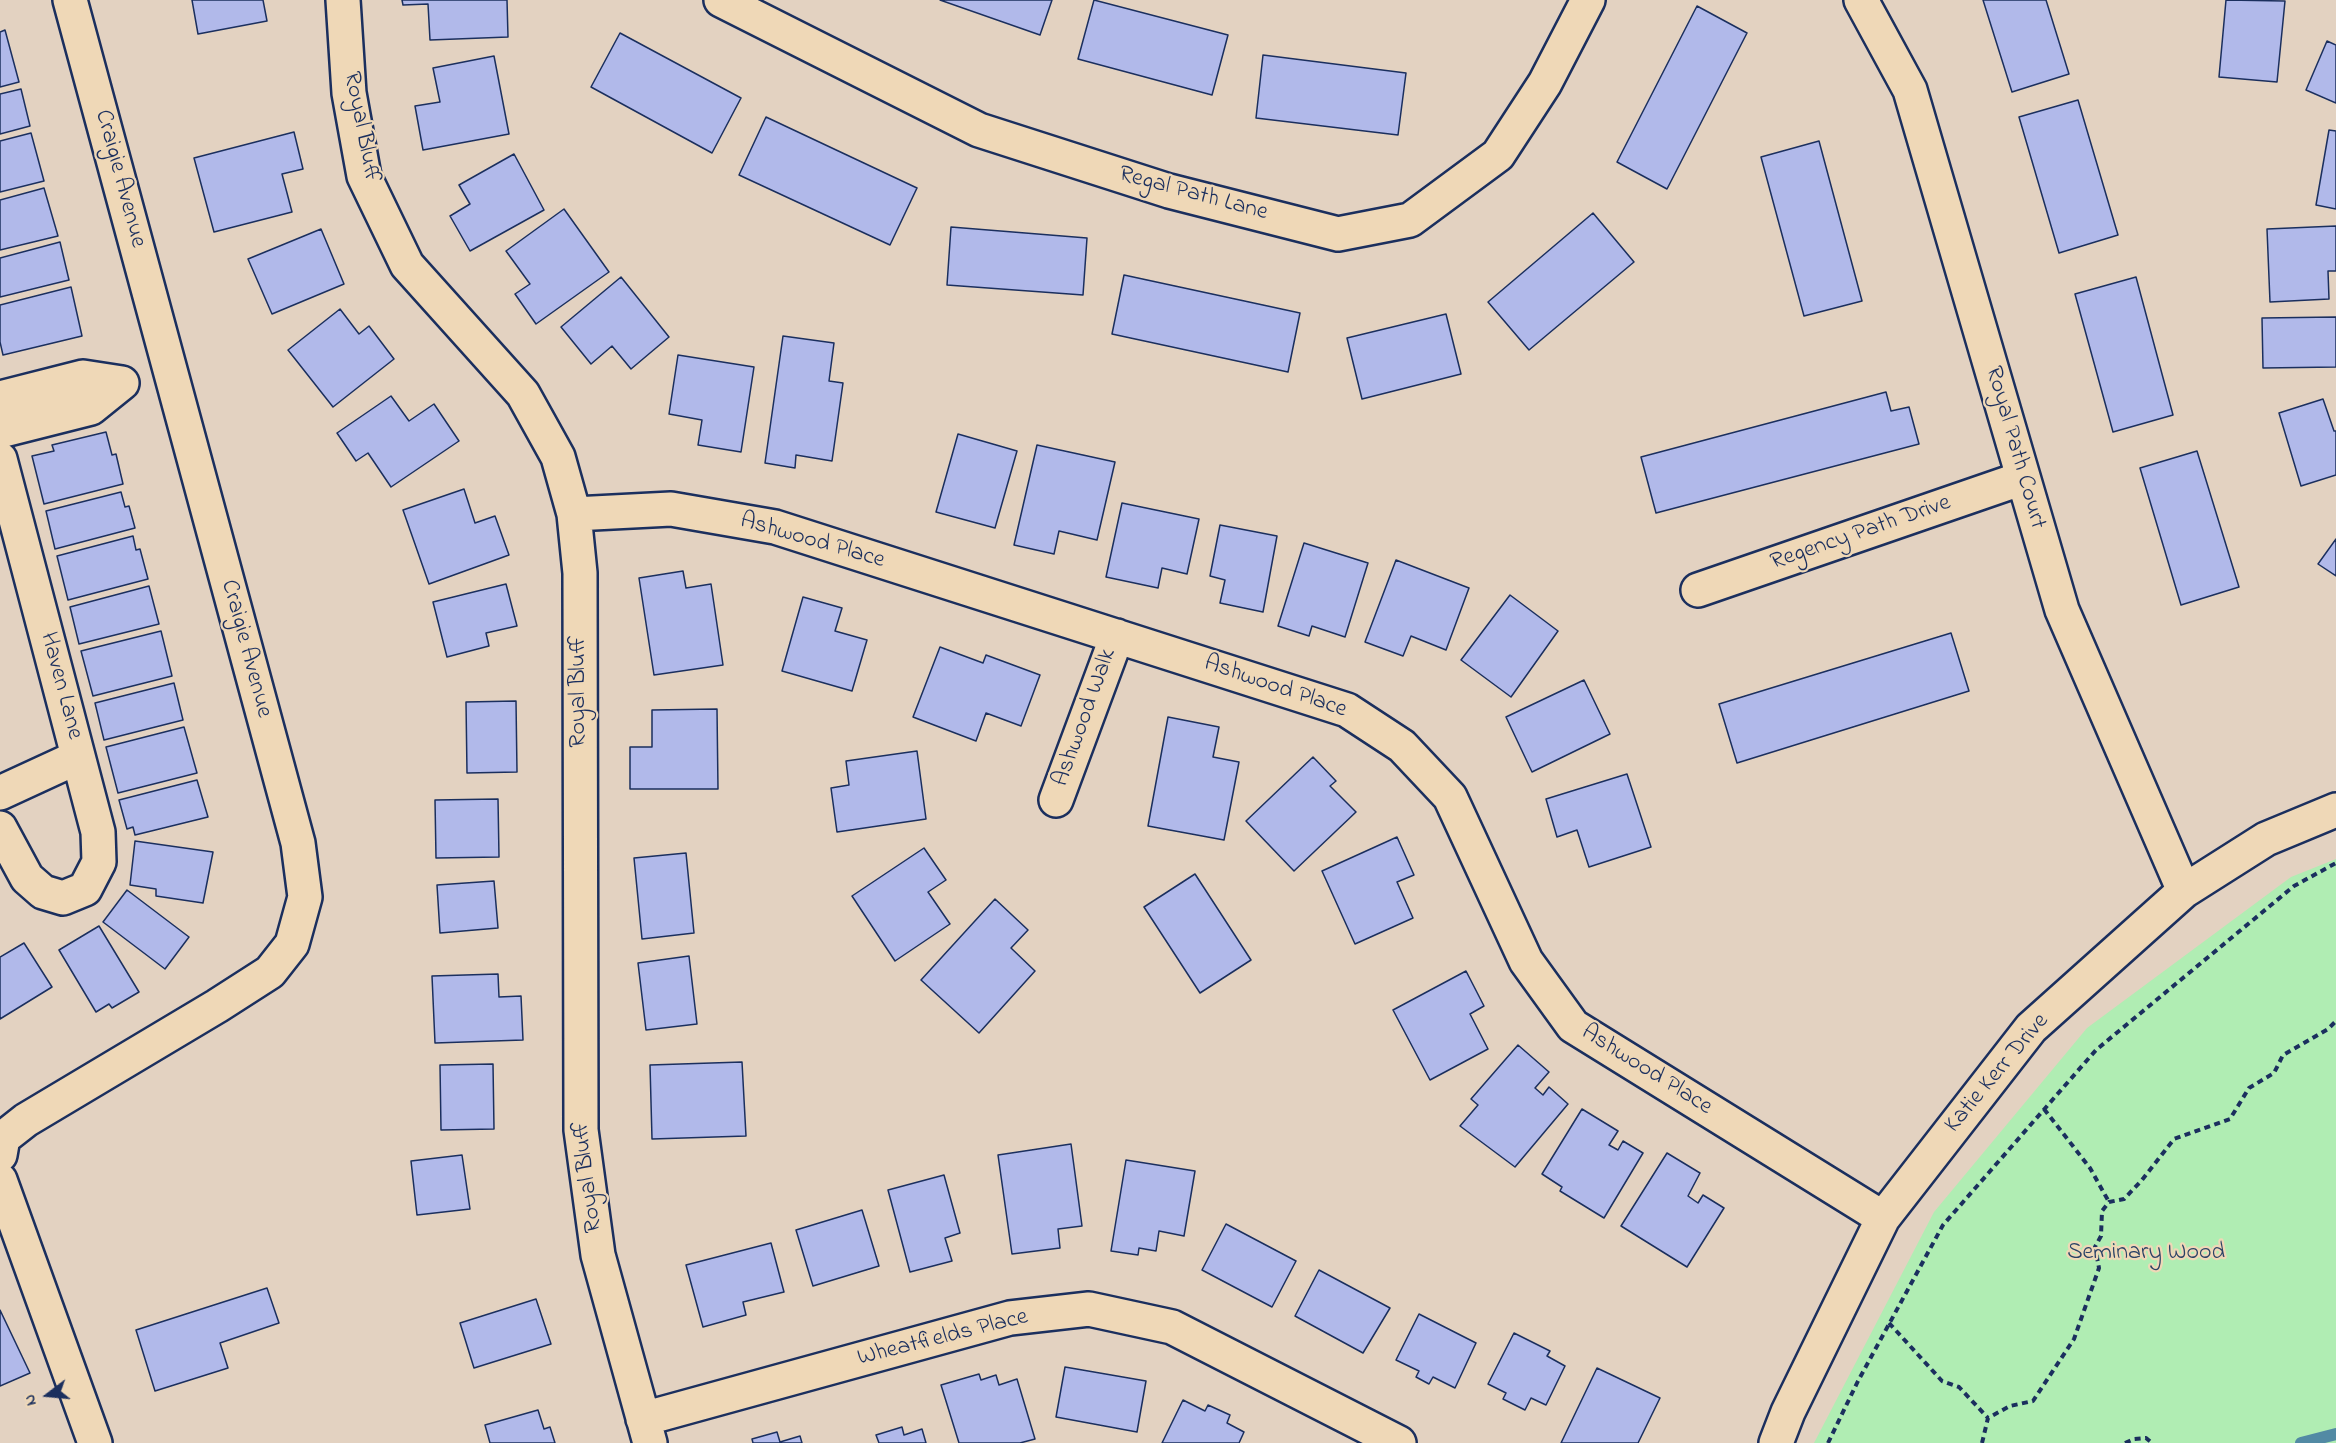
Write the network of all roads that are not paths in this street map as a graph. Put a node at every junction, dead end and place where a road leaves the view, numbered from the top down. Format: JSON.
{"nodes":[{"id":1,"x":70,"y":0,"type":"edge"},
{"id":2,"x":343,"y":0,"type":"edge"},
{"id":3,"x":721,"y":0,"type":"edge"},
{"id":4,"x":1588,"y":0,"type":"edge"},
{"id":5,"x":1861,"y":0,"type":"edge"},
{"id":6,"x":170,"y":371,"type":"junction"},
{"id":7,"x":122,"y":383,"type":"junction"},
{"id":8,"x":0,"y":398,"type":"edge"},
{"id":9,"x":0,"y":431,"type":"edge"},
{"id":10,"x":0,"y":459,"type":"edge"},
{"id":11,"x":2023,"y":477,"type":"junction"},
{"id":12,"x":574,"y":514,"type":"junction"},
{"id":13,"x":1698,"y":590,"type":"dead end"},
{"id":14,"x":1117,"y":636,"type":"junction"},
{"id":15,"x":78,"y":757,"type":"junction"},
{"id":16,"x":0,"y":793,"type":"edge"},
{"id":17,"x":1056,"y":800,"type":"dead end"},
{"id":18,"x":2336,"y":810,"type":"edge"},
{"id":19,"x":0,"y":828,"type":"edge"},
{"id":20,"x":2184,"y":891,"type":"junction"},
{"id":21,"x":0,"y":1155,"type":"edge"},
{"id":22,"x":0,"y":1180,"type":"edge"},
{"id":23,"x":1883,"y":1218,"type":"junction"},
{"id":24,"x":647,"y":1431,"type":"edge"},
{"id":25,"x":90,"y":1441,"type":"edge"},
{"id":26,"x":1400,"y":1443,"type":"edge"},
{"id":27,"x":1776,"y":1443,"type":"edge"}],
"edges":[{"from":1,"to":6,"type":"street","name":"Craigie Avenue"},
{"from":2,"to":12,"type":"street","name":"Royal Bluff"},
{"from":3,"to":4,"type":"street","name":"Regal Path Lane"},
{"from":5,"to":11,"type":"street","name":"Royal Path Court"},
{"from":6,"to":7,"type":"street"},
{"from":6,"to":21,"type":"street","name":"Craigie Avenue"},
{"from":7,"to":8,"type":"street"},
{"from":7,"to":9,"type":"street"},
{"from":10,"to":15,"type":"street","name":"Haven Lane"},
{"from":11,"to":13,"type":"street","name":"Regency Path Drive"},
{"from":11,"to":20,"type":"street","name":"Royal Path Court"},
{"from":12,"to":14,"type":"street","name":"Ashwood Place"},
{"from":12,"to":24,"type":"street","name":"Royal Bluff"},
{"from":14,"to":17,"type":"street","name":"Ashwood Walk"},
{"from":14,"to":23,"type":"street","name":"Ashwood Place"},
{"from":15,"to":16,"type":"street"},
{"from":15,"to":19,"type":"street","name":"Haven Lane"},
{"from":18,"to":20,"type":"street","name":"Katie Kerr Drive"},
{"from":20,"to":23,"type":"street","name":"Katie Kerr Drive"},
{"from":22,"to":25,"type":"street"},
{"from":23,"to":27,"type":"street","name":"Katie Kerr Drive"},
{"from":24,"to":26,"type":"street","name":"Wheatfields Place"}]}
